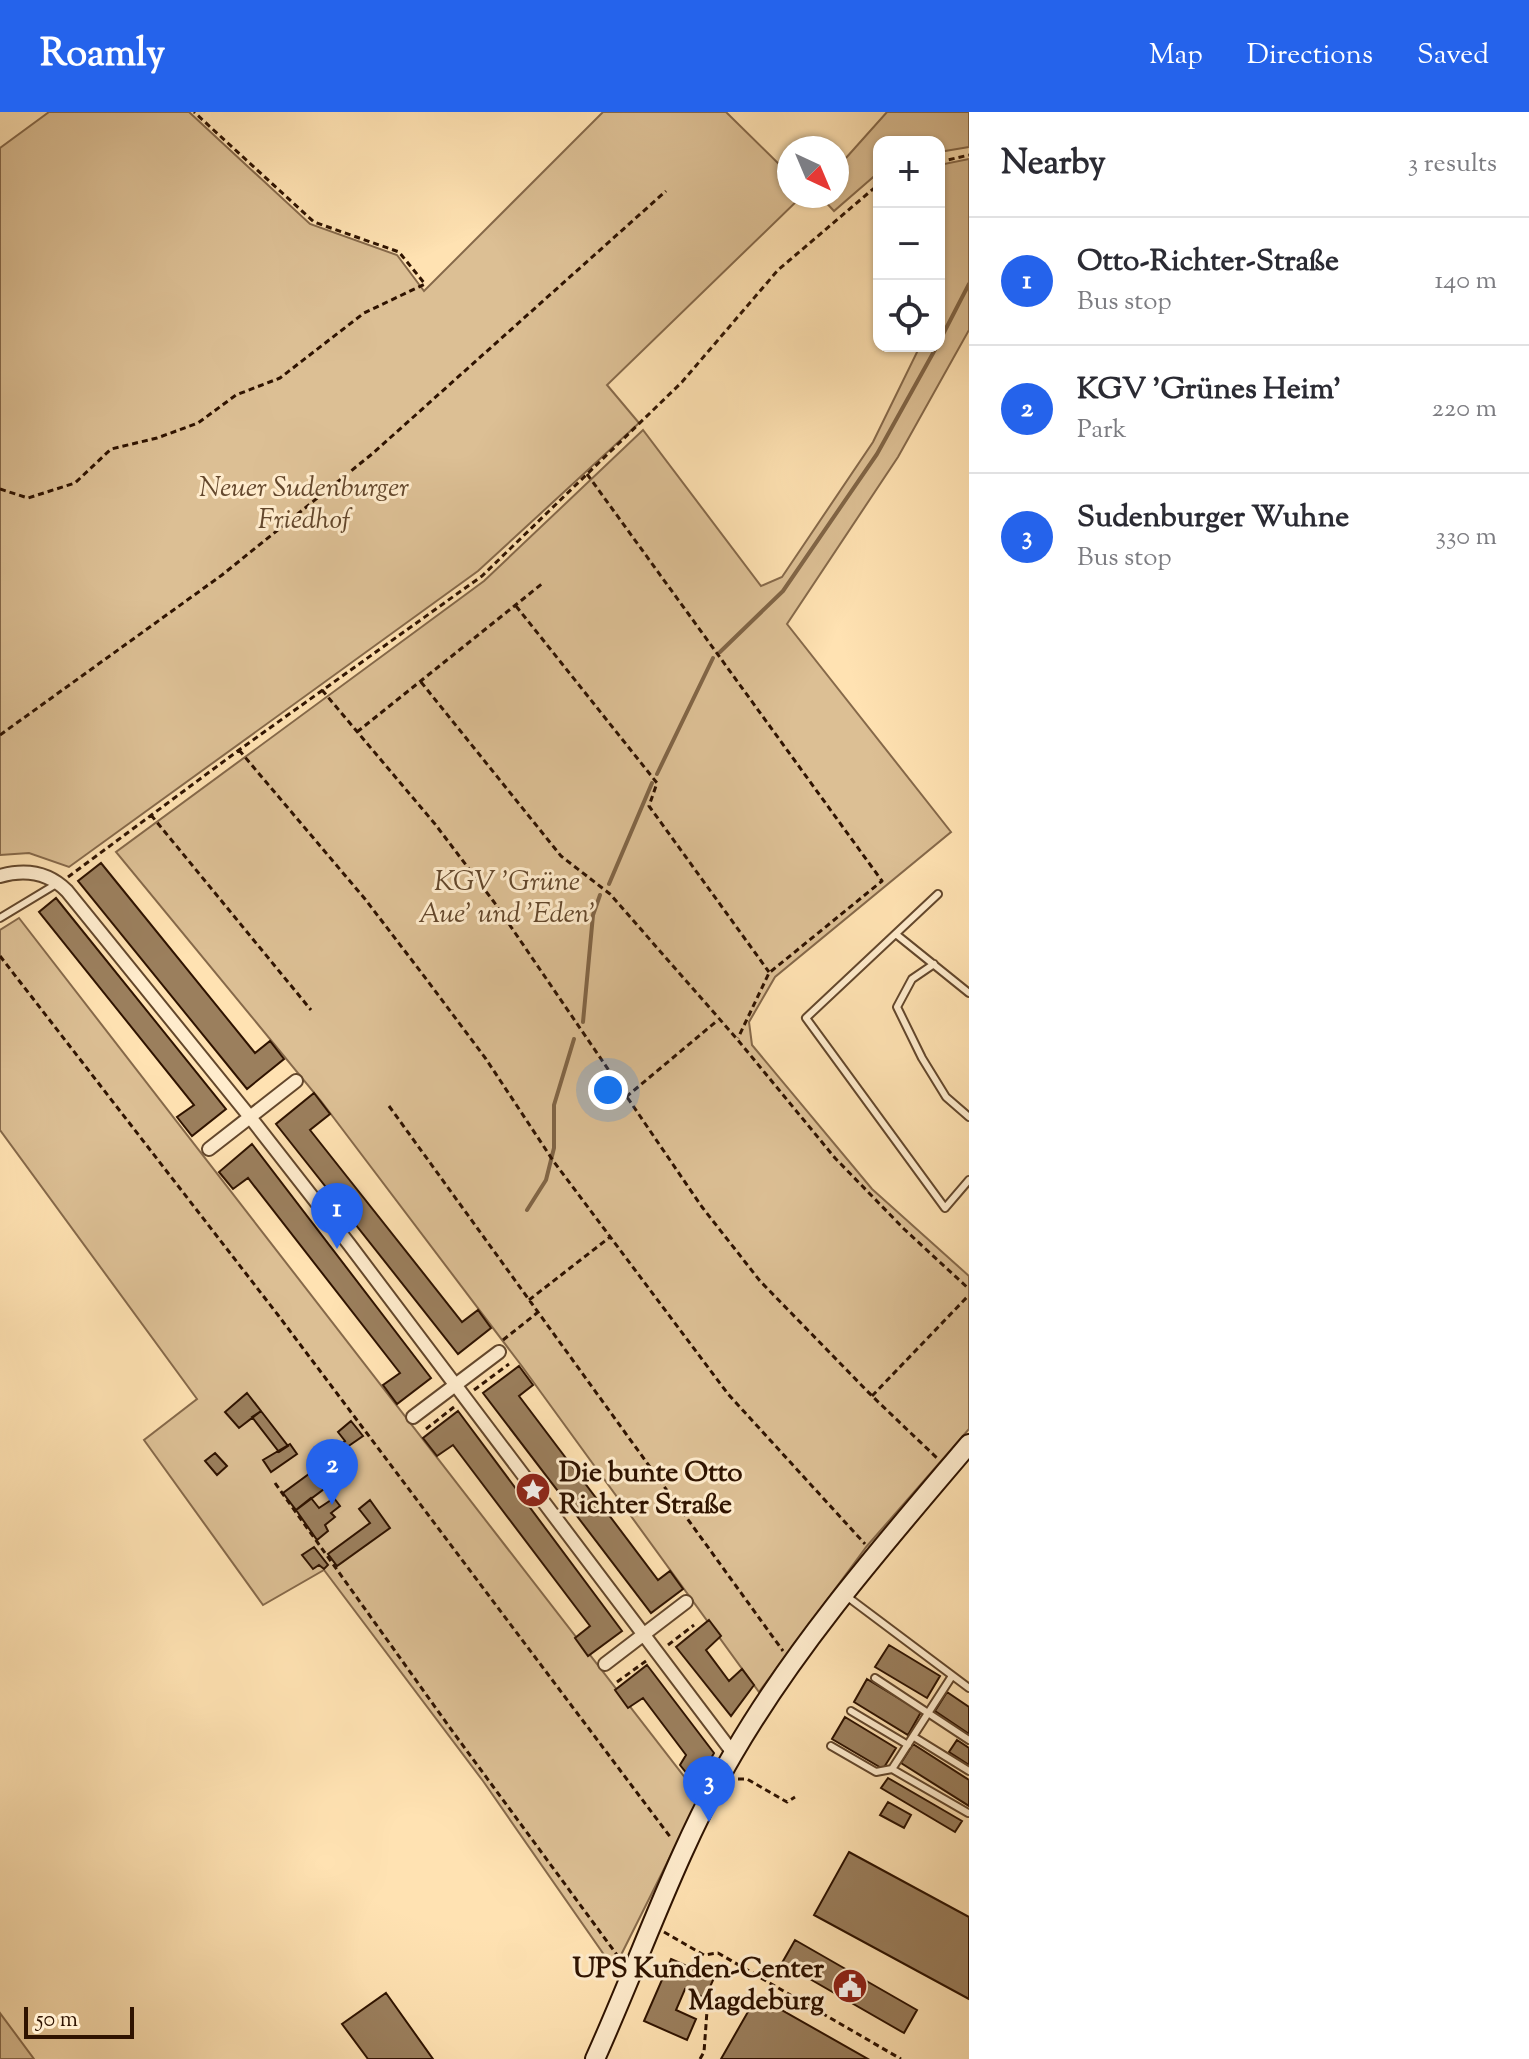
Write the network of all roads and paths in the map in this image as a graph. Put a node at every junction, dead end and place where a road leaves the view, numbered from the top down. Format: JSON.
{"nodes":[{"id":1,"x":194,"y":112,"type":"edge"},
{"id":2,"x":969,"y":155,"type":"edge"},
{"id":3,"x":945,"y":161,"type":"edge"},
{"id":4,"x":873,"y":189,"type":"edge"},
{"id":5,"x":666,"y":191,"type":"dead end"},
{"id":6,"x":587,"y":474,"type":"junction"},
{"id":7,"x":0,"y":489,"type":"edge"},
{"id":8,"x":543,"y":583,"type":"dead end"},
{"id":9,"x":516,"y":606,"type":"junction"},
{"id":10,"x":421,"y":682,"type":"junction"},
{"id":11,"x":322,"y":690,"type":"junction"},
{"id":12,"x":357,"y":732,"type":"junction"},
{"id":13,"x":0,"y":735,"type":"edge"},
{"id":14,"x":239,"y":750,"type":"junction"},
{"id":15,"x":151,"y":815,"type":"junction"},
{"id":16,"x":0,"y":876,"type":"edge"},
{"id":17,"x":58,"y":883,"type":"junction"},
{"id":18,"x":938,"y":894,"type":"dead end"},
{"id":19,"x":0,"y":918,"type":"edge"},
{"id":20,"x":897,"y":935,"type":"junction"},
{"id":21,"x":0,"y":956,"type":"edge"},
{"id":22,"x":934,"y":964,"type":"junction"},
{"id":23,"x":769,"y":973,"type":"junction"},
{"id":24,"x":969,"y":993,"type":"edge"},
{"id":25,"x":311,"y":1010,"type":"dead end"},
{"id":26,"x":719,"y":1019,"type":"junction"},
{"id":27,"x":737,"y":1039,"type":"junction"},
{"id":28,"x":296,"y":1081,"type":"dead end"},
{"id":29,"x":626,"y":1097,"type":"junction"},
{"id":30,"x":389,"y":1106,"type":"dead end"},
{"id":31,"x":250,"y":1117,"type":"junction"},
{"id":32,"x":969,"y":1117,"type":"edge"},
{"id":33,"x":209,"y":1149,"type":"dead end"},
{"id":34,"x":969,"y":1180,"type":"edge"},
{"id":35,"x":610,"y":1237,"type":"junction"},
{"id":36,"x":969,"y":1292,"type":"edge"},
{"id":37,"x":529,"y":1300,"type":"junction"},
{"id":38,"x":538,"y":1313,"type":"junction"},
{"id":39,"x":501,"y":1346,"type":"joint"},
{"id":40,"x":509,"y":1364,"type":"dead end"},
{"id":41,"x":457,"y":1384,"type":"junction"},
{"id":42,"x":474,"y":1390,"type":"dead end"},
{"id":43,"x":872,"y":1396,"type":"junction"},
{"id":44,"x":470,"y":1405,"type":"junction"},
{"id":45,"x":413,"y":1417,"type":"dead end"},
{"id":46,"x":426,"y":1429,"type":"dead end"},
{"id":47,"x":969,"y":1444,"type":"edge"},
{"id":48,"x":941,"y":1461,"type":"dead end"},
{"id":49,"x":275,"y":1483,"type":"dead end"},
{"id":50,"x":867,"y":1546,"type":"dead end"},
{"id":51,"x":845,"y":1595,"type":"junction"},
{"id":52,"x":686,"y":1602,"type":"dead end"},
{"id":53,"x":643,"y":1635,"type":"junction"},
{"id":54,"x":786,"y":1656,"type":"dead end"},
{"id":55,"x":605,"y":1664,"type":"dead end"},
{"id":56,"x":952,"y":1676,"type":"junction"},
{"id":57,"x":875,"y":1678,"type":"dead end"},
{"id":58,"x":969,"y":1688,"type":"edge"},
{"id":59,"x":851,"y":1711,"type":"dead end"},
{"id":60,"x":928,"y":1712,"type":"junction"},
{"id":61,"x":914,"y":1737,"type":"junction"},
{"id":62,"x":969,"y":1740,"type":"edge"},
{"id":63,"x":908,"y":1745,"type":"junction"},
{"id":64,"x":831,"y":1746,"type":"dead end"},
{"id":65,"x":733,"y":1753,"type":"junction"},
{"id":66,"x":892,"y":1769,"type":"junction"},
{"id":67,"x":969,"y":1771,"type":"edge"},
{"id":68,"x":730,"y":1778,"type":"dead end"},
{"id":69,"x":795,"y":1797,"type":"dead end"},
{"id":70,"x":968,"y":1813,"type":"edge"},
{"id":71,"x":678,"y":1846,"type":"dead end"},
{"id":72,"x":653,"y":1925,"type":"junction"},
{"id":73,"x":624,"y":1965,"type":"dead end"},
{"id":74,"x":707,"y":2011,"type":"dead end"},
{"id":75,"x":595,"y":2059,"type":"edge"},
{"id":76,"x":700,"y":2059,"type":"edge"},
{"id":77,"x":901,"y":2059,"type":"edge"}],
"edges":[{"from":1,"to":7,"type":"path"},
{"from":2,"to":3,"type":"path"},
{"from":4,"to":6,"type":"path"},
{"from":5,"to":13,"type":"path"},
{"from":6,"to":11,"type":"path"},
{"from":6,"to":23,"type":"path"},
{"from":8,"to":9,"type":"path"},
{"from":9,"to":10,"type":"path"},
{"from":9,"to":23,"type":"path"},
{"from":10,"to":12,"type":"path"},
{"from":10,"to":26,"type":"path"},
{"from":11,"to":12,"type":"path"},
{"from":11,"to":14,"type":"path"},
{"from":12,"to":29,"type":"path"},
{"from":14,"to":15,"type":"path"},
{"from":14,"to":35,"type":"path"},
{"from":15,"to":17,"type":"path"},
{"from":15,"to":25,"type":"path"},
{"from":16,"to":17,"type":"street"},
{"from":17,"to":19,"type":"lane"},
{"from":17,"to":31,"type":"street"},
{"from":18,"to":20,"type":"lane"},
{"from":20,"to":22,"type":"lane"},
{"from":20,"to":34,"type":"lane"},
{"from":21,"to":71,"type":"path"},
{"from":22,"to":24,"type":"lane"},
{"from":22,"to":32,"type":"lane"},
{"from":23,"to":27,"type":"path"},
{"from":26,"to":27,"type":"path"},
{"from":26,"to":29,"type":"path"},
{"from":27,"to":36,"type":"path"},
{"from":28,"to":31,"type":"street"},
{"from":29,"to":43,"type":"path"},
{"from":30,"to":37,"type":"path"},
{"from":31,"to":33,"type":"street"},
{"from":31,"to":41,"type":"street"},
{"from":35,"to":37,"type":"path"},
{"from":35,"to":50,"type":"path"},
{"from":36,"to":43,"type":"path"},
{"from":37,"to":38,"type":"path"},
{"from":38,"to":39,"type":"path"},
{"from":38,"to":54,"type":"path"},
{"from":39,"to":41,"type":"street"},
{"from":40,"to":42,"type":"path"},
{"from":41,"to":44,"type":"street"},
{"from":41,"to":45,"type":"street"},
{"from":43,"to":48,"type":"path"},
{"from":44,"to":46,"type":"path"},
{"from":44,"to":53,"type":"street"},
{"from":47,"to":51,"type":"main road"},
{"from":49,"to":73,"type":"path"},
{"from":51,"to":56,"type":"lane"},
{"from":51,"to":65,"type":"main road"},
{"from":52,"to":53,"type":"street"},
{"from":53,"to":55,"type":"street"},
{"from":53,"to":65,"type":"street"},
{"from":56,"to":58,"type":"lane"},
{"from":56,"to":60,"type":"lane"},
{"from":57,"to":60,"type":"lane"},
{"from":59,"to":63,"type":"lane"},
{"from":60,"to":61,"type":"lane"},
{"from":60,"to":62,"type":"lane"},
{"from":61,"to":63,"type":"lane"},
{"from":61,"to":67,"type":"lane"},
{"from":63,"to":66,"type":"lane"},
{"from":64,"to":66,"type":"lane"},
{"from":65,"to":72,"type":"main road"},
{"from":66,"to":70,"type":"lane"},
{"from":68,"to":69,"type":"path"},
{"from":72,"to":75,"type":"main road"},
{"from":72,"to":77,"type":"path"},
{"from":74,"to":76,"type":"path"}]}
